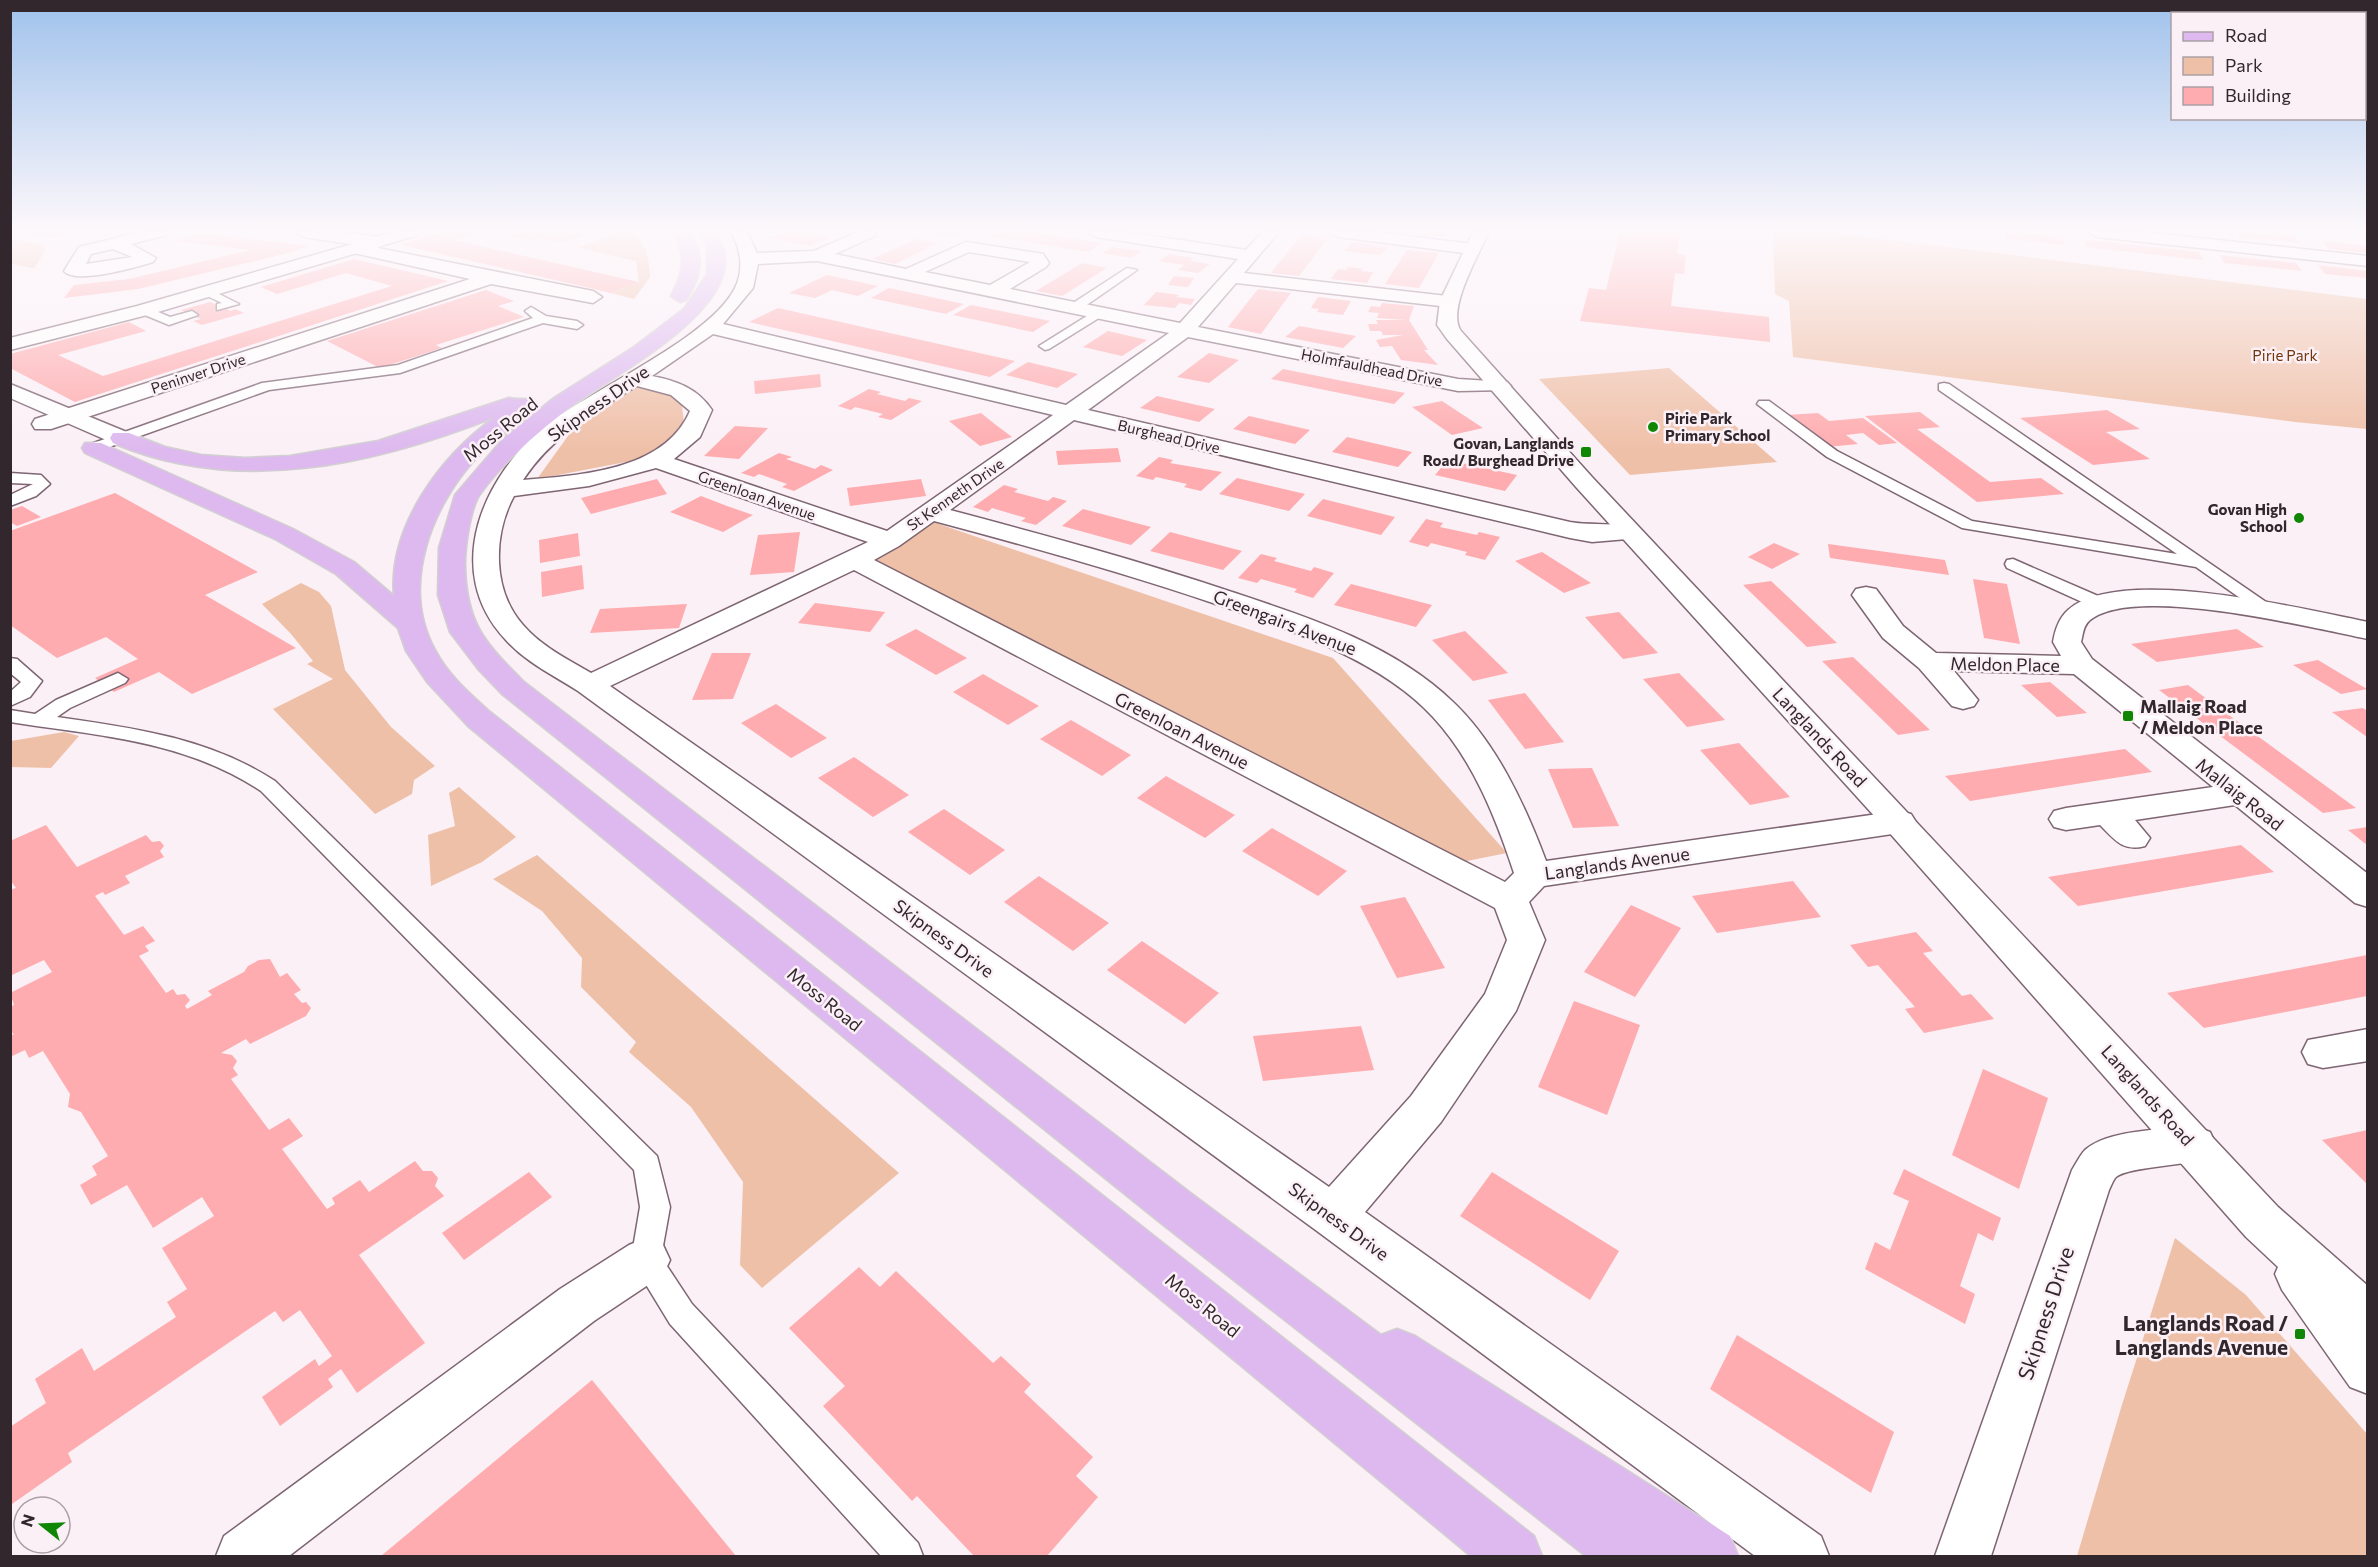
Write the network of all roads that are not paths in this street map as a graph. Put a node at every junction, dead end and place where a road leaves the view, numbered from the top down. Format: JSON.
{"nodes":[{"id":1,"x":132,"y":305,"type":"edge"},
{"id":2,"x":158,"y":305,"type":"edge"},
{"id":3,"x":228,"y":305,"type":"edge"},
{"id":4,"x":407,"y":305,"type":"edge"},
{"id":5,"x":670,"y":305,"type":"edge"},
{"id":6,"x":696,"y":305,"type":"edge"},
{"id":7,"x":730,"y":305,"type":"edge"},
{"id":8,"x":1060,"y":305,"type":"edge"},
{"id":9,"x":1078,"y":305,"type":"edge"},
{"id":10,"x":1207,"y":305,"type":"edge"},
{"id":11,"x":1449,"y":305,"type":"edge"},
{"id":12,"x":221,"y":307,"type":"dead end"},
{"id":13,"x":1074,"y":308,"type":"junction"},
{"id":14,"x":144,"y":310,"type":"junction"},
{"id":15,"x":1098,"y":313,"type":"junction"},
{"id":16,"x":192,"y":315,"type":"dead end"},
{"id":17,"x":577,"y":325,"type":"dead end"},
{"id":18,"x":709,"y":327,"type":"junction"},
{"id":19,"x":1185,"y":330,"type":"junction"},
{"id":20,"x":10,"y":332,"type":"edge"},
{"id":21,"x":10,"y":344,"type":"edge"},
{"id":22,"x":1046,"y":346,"type":"dead end"},
{"id":23,"x":633,"y":379,"type":"junction"},
{"id":24,"x":1500,"y":386,"type":"junction"},
{"id":25,"x":1944,"y":387,"type":"dead end"},
{"id":26,"x":569,"y":389,"type":"junction"},
{"id":27,"x":10,"y":390,"type":"edge"},
{"id":28,"x":1764,"y":404,"type":"dead end"},
{"id":29,"x":10,"y":411,"type":"edge"},
{"id":30,"x":1069,"y":413,"type":"junction"},
{"id":31,"x":66,"y":416,"type":"junction"},
{"id":32,"x":43,"y":424,"type":"junction"},
{"id":33,"x":121,"y":438,"type":"junction"},
{"id":34,"x":93,"y":448,"type":"junction"},
{"id":35,"x":658,"y":460,"type":"junction"},
{"id":36,"x":10,"y":478,"type":"edge"},
{"id":37,"x":507,"y":489,"type":"junction"},
{"id":38,"x":10,"y":501,"type":"edge"},
{"id":39,"x":930,"y":512,"type":"junction"},
{"id":40,"x":1630,"y":533,"type":"junction"},
{"id":41,"x":890,"y":541,"type":"junction"},
{"id":42,"x":854,"y":560,"type":"junction"},
{"id":43,"x":2199,"y":563,"type":"junction"},
{"id":44,"x":2013,"y":564,"type":"dead end"},
{"id":45,"x":1866,"y":595,"type":"dead end"},
{"id":46,"x":2098,"y":603,"type":"junction"},
{"id":47,"x":2272,"y":613,"type":"junction"},
{"id":48,"x":411,"y":625,"type":"junction"},
{"id":49,"x":2367,"y":631,"type":"edge"},
{"id":50,"x":1929,"y":662,"type":"junction"},
{"id":51,"x":10,"y":663,"type":"edge"},
{"id":52,"x":2080,"y":665,"type":"junction"},
{"id":53,"x":118,"y":679,"type":"dead end"},
{"id":54,"x":590,"y":685,"type":"junction"},
{"id":55,"x":10,"y":700,"type":"edge"},
{"id":56,"x":1963,"y":700,"type":"dead end"},
{"id":57,"x":24,"y":719,"type":"edge"},
{"id":58,"x":2240,"y":794,"type":"junction"},
{"id":59,"x":2108,"y":813,"type":"junction"},
{"id":60,"x":2066,"y":819,"type":"dead end"},
{"id":61,"x":1899,"y":822,"type":"junction"},
{"id":62,"x":2133,"y":838,"type":"dead end"},
{"id":63,"x":1521,"y":887,"type":"junction"},
{"id":64,"x":2367,"y":894,"type":"edge"},
{"id":65,"x":2367,"y":1045,"type":"edge"},
{"id":66,"x":2323,"y":1052,"type":"dead end"},
{"id":67,"x":2194,"y":1145,"type":"junction"},
{"id":68,"x":1177,"y":1209,"type":"junction"},
{"id":69,"x":1333,"y":1216,"type":"junction"},
{"id":70,"x":2262,"y":1222,"type":"junction"},
{"id":71,"x":646,"y":1260,"type":"junction"},
{"id":72,"x":2367,"y":1318,"type":"edge"},
{"id":73,"x":2367,"y":1369,"type":"edge"},
{"id":74,"x":244,"y":1557,"type":"edge"},
{"id":75,"x":905,"y":1557,"type":"edge"},
{"id":76,"x":1514,"y":1557,"type":"edge"},
{"id":77,"x":1631,"y":1557,"type":"edge"},
{"id":78,"x":1710,"y":1557,"type":"edge"},
{"id":79,"x":1801,"y":1557,"type":"edge"},
{"id":80,"x":1963,"y":1557,"type":"edge"}],
"edges":[{"from":1,"to":20,"type":"street"},
{"from":2,"to":14,"type":"street"},
{"from":3,"to":12,"type":"lane"},
{"from":4,"to":31,"type":"street","name":"Peninver Drive"},
{"from":5,"to":26,"type":"main road"},
{"from":6,"to":26,"type":"main road"},
{"from":7,"to":18,"type":"street","name":"Skipness Drive"},
{"from":8,"to":13,"type":"street","name":"Holmfauldhead Drive"},
{"from":9,"to":13,"type":"lane"},
{"from":10,"to":19,"type":"street","name":"St Kenneth Drive"},
{"from":11,"to":24,"type":"street","name":"Langlands Road"},
{"from":13,"to":15,"type":"street","name":"Holmfauldhead Drive"},
{"from":14,"to":16,"type":"lane"},
{"from":14,"to":21,"type":"street"},
{"from":15,"to":19,"type":"street","name":"Holmfauldhead Drive"},
{"from":15,"to":22,"type":"lane"},
{"from":17,"to":33,"type":"lane"},
{"from":18,"to":23,"type":"street","name":"Skipness Drive"},
{"from":18,"to":30,"type":"street","name":"Burghead Drive"},
{"from":19,"to":24,"type":"street","name":"Holmfauldhead Drive"},
{"from":19,"to":30,"type":"street","name":"St Kenneth Drive"},
{"from":23,"to":35,"type":"street"},
{"from":23,"to":37,"type":"street","name":"Skipness Drive"},
{"from":24,"to":40,"type":"street","name":"Langlands Road"},
{"from":25,"to":43,"type":"lane"},
{"from":26,"to":33,"type":"main road"},
{"from":26,"to":48,"type":"main road","name":"Moss Road"},
{"from":26,"to":68,"type":"main road","name":"Moss Road"},
{"from":27,"to":31,"type":"street"},
{"from":28,"to":43,"type":"lane"},
{"from":29,"to":32,"type":"street"},
{"from":30,"to":39,"type":"street","name":"St Kenneth Drive"},
{"from":30,"to":40,"type":"street","name":"Burghead Drive"},
{"from":31,"to":32,"type":"street","name":"Peninver Drive"},
{"from":31,"to":33,"type":"street"},
{"from":32,"to":34,"type":"street"},
{"from":33,"to":34,"type":"lane"},
{"from":34,"to":48,"type":"main road"},
{"from":35,"to":37,"type":"street"},
{"from":35,"to":41,"type":"street","name":"Greenloan Avenue"},
{"from":36,"to":38,"type":"lane"},
{"from":37,"to":54,"type":"street","name":"Skipness Drive"},
{"from":39,"to":41,"type":"street","name":"St Kenneth Drive"},
{"from":39,"to":63,"type":"street","name":"Greengairs Avenue"},
{"from":40,"to":61,"type":"street","name":"Langlands Road"},
{"from":41,"to":42,"type":"street","name":"St Kenneth Drive"},
{"from":42,"to":54,"type":"street","name":"St Kenneth Drive"},
{"from":42,"to":63,"type":"street","name":"Greenloan Avenue"},
{"from":43,"to":47,"type":"lane"},
{"from":44,"to":46,"type":"lane"},
{"from":45,"to":50,"type":"street","name":"Meldon Place"},
{"from":46,"to":47,"type":"street"},
{"from":46,"to":52,"type":"street","name":"Mallaig Road"},
{"from":47,"to":49,"type":"street"},
{"from":48,"to":76,"type":"main road","name":"Moss Road"},
{"from":50,"to":52,"type":"street","name":"Meldon Place"},
{"from":50,"to":56,"type":"street","name":"Meldon Place"},
{"from":51,"to":55,"type":"lane"},
{"from":52,"to":58,"type":"street","name":"Mallaig Road"},
{"from":53,"to":57,"type":"lane"},
{"from":54,"to":69,"type":"street","name":"Skipness Drive"},
{"from":57,"to":71,"type":"lane"},
{"from":58,"to":59,"type":"street"},
{"from":58,"to":64,"type":"street","name":"Mallaig Road"},
{"from":59,"to":60,"type":"street"},
{"from":59,"to":62,"type":"street"},
{"from":61,"to":63,"type":"street","name":"Langlands Avenue"},
{"from":61,"to":67,"type":"street","name":"Langlands Road"},
{"from":63,"to":69,"type":"street"},
{"from":65,"to":66,"type":"street"},
{"from":67,"to":70,"type":"street","name":"Langlands Road"},
{"from":67,"to":80,"type":"street","name":"Skipness Drive"},
{"from":68,"to":77,"type":"main road","name":"Moss Road"},
{"from":68,"to":78,"type":"main road"},
{"from":69,"to":79,"type":"street","name":"Skipness Drive"},
{"from":70,"to":72,"type":"street","name":"Langlands Road"},
{"from":70,"to":73,"type":"street","name":"Langlands Road"},
{"from":71,"to":74,"type":"street"},
{"from":71,"to":75,"type":"lane"}]}
